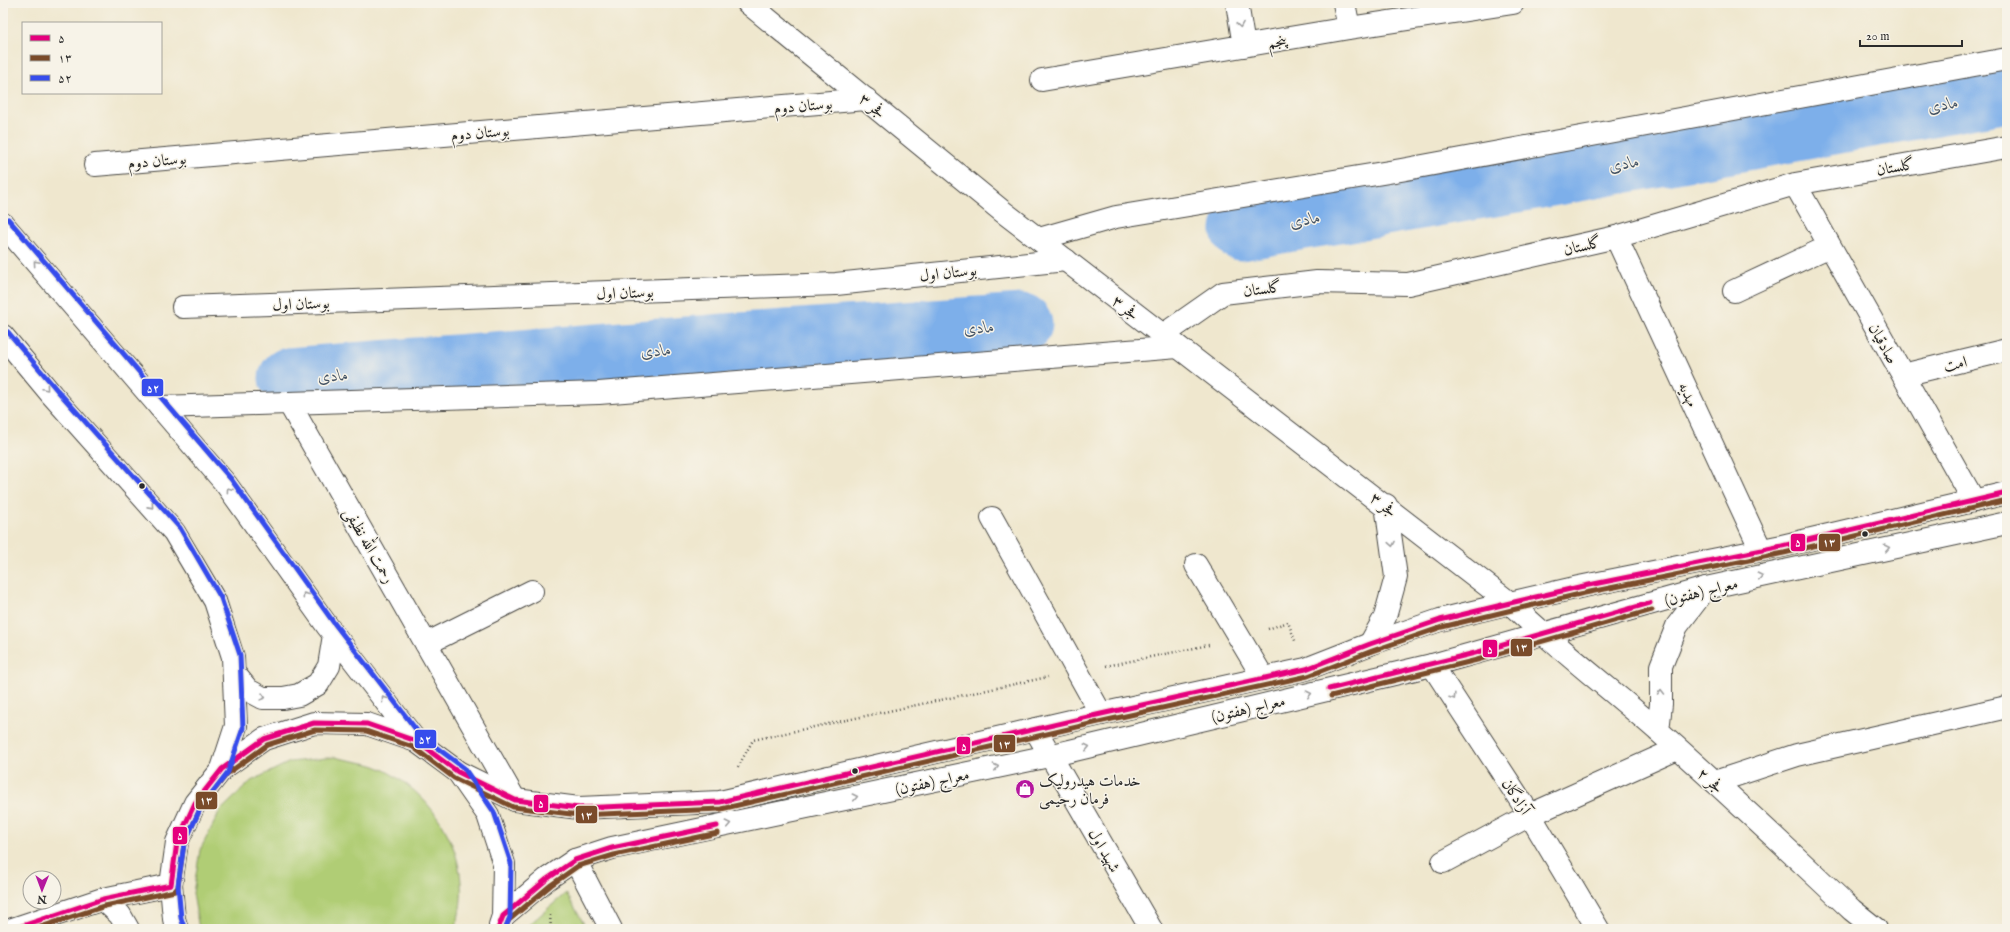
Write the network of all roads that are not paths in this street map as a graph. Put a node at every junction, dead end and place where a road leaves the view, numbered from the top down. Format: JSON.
{"nodes":[{"id":1,"x":748,"y":3,"type":"edge"},
{"id":2,"x":1237,"y":3,"type":"edge"},
{"id":3,"x":1344,"y":3,"type":"edge"},
{"id":4,"x":1513,"y":3,"type":"edge"},
{"id":5,"x":1348,"y":28,"type":"junction"},
{"id":6,"x":1244,"y":46,"type":"junction"},
{"id":7,"x":2007,"y":59,"type":"edge"},
{"id":8,"x":1042,"y":80,"type":"dead end"},
{"id":9,"x":866,"y":99,"type":"junction"},
{"id":10,"x":2007,"y":147,"type":"edge"},
{"id":11,"x":95,"y":165,"type":"dead end"},
{"id":12,"x":1795,"y":184,"type":"junction"},
{"id":13,"x":3,"y":224,"type":"edge"},
{"id":14,"x":1616,"y":237,"type":"junction"},
{"id":15,"x":1039,"y":239,"type":"junction"},
{"id":16,"x":1830,"y":246,"type":"junction"},
{"id":17,"x":1066,"y":260,"type":"junction"},
{"id":18,"x":1734,"y":291,"type":"dead end"},
{"id":19,"x":183,"y":307,"type":"dead end"},
{"id":20,"x":3,"y":336,"type":"edge"},
{"id":21,"x":1170,"y":341,"type":"junction"},
{"id":22,"x":2007,"y":350,"type":"edge"},
{"id":23,"x":1903,"y":375,"type":"junction"},
{"id":24,"x":289,"y":403,"type":"junction"},
{"id":25,"x":160,"y":407,"type":"junction"},
{"id":26,"x":2007,"y":493,"type":"edge"},
{"id":27,"x":1974,"y":501,"type":"junction"},
{"id":28,"x":1386,"y":505,"type":"junction"},
{"id":29,"x":992,"y":518,"type":"dead end"},
{"id":30,"x":2007,"y":523,"type":"edge"},
{"id":31,"x":1761,"y":550,"type":"junction"},
{"id":32,"x":1196,"y":565,"type":"dead end"},
{"id":33,"x":1706,"y":588,"type":"junction"},
{"id":34,"x":532,"y":591,"type":"dead end"},
{"id":35,"x":1510,"y":603,"type":"junction"},
{"id":36,"x":334,"y":635,"type":"junction"},
{"id":37,"x":1543,"y":635,"type":"junction"},
{"id":38,"x":426,"y":644,"type":"junction"},
{"id":39,"x":1370,"y":644,"type":"junction"},
{"id":40,"x":1432,"y":664,"type":"junction"},
{"id":41,"x":234,"y":673,"type":"junction"},
{"id":42,"x":1264,"y":679,"type":"junction"},
{"id":43,"x":2007,"y":707,"type":"edge"},
{"id":44,"x":1101,"y":714,"type":"junction"},
{"id":45,"x":1035,"y":729,"type":"junction"},
{"id":46,"x":1658,"y":731,"type":"junction"},
{"id":47,"x":416,"y":741,"type":"junction"},
{"id":48,"x":1677,"y":749,"type":"junction"},
{"id":49,"x":1049,"y":756,"type":"junction"},
{"id":50,"x":222,"y":768,"type":"junction"},
{"id":51,"x":458,"y":772,"type":"junction"},
{"id":52,"x":1715,"y":782,"type":"junction"},
{"id":53,"x":515,"y":800,"type":"junction"},
{"id":54,"x":1530,"y":815,"type":"junction"},
{"id":55,"x":576,"y":860,"type":"junction"},
{"id":56,"x":1443,"y":862,"type":"dead end"},
{"id":57,"x":171,"y":885,"type":"junction"},
{"id":58,"x":103,"y":899,"type":"junction"},
{"id":59,"x":500,"y":923,"type":"edge"},
{"id":60,"x":13,"y":929,"type":"edge"},
{"id":61,"x":128,"y":929,"type":"edge"},
{"id":62,"x":177,"y":929,"type":"edge"},
{"id":63,"x":611,"y":929,"type":"edge"},
{"id":64,"x":1151,"y":929,"type":"edge"},
{"id":65,"x":1598,"y":929,"type":"edge"},
{"id":66,"x":1876,"y":929,"type":"edge"}],
"edges":[{"from":1,"to":9,"type":"street","name":"فجر ۳"},
{"from":2,"to":6,"type":"street","one_way":true},
{"from":3,"to":5,"type":"street"},
{"from":4,"to":5,"type":"street","name":"پنجم"},
{"from":5,"to":6,"type":"street","name":"پنجم"},
{"from":6,"to":8,"type":"street","name":"پنجم"},
{"from":7,"to":15,"type":"street"},
{"from":9,"to":11,"type":"street","name":"بوستان دوم"},
{"from":9,"to":15,"type":"street","name":"فجر ۳"},
{"from":10,"to":12,"type":"street","name":"گلستان"},
{"from":12,"to":14,"type":"street","name":"گلستان"},
{"from":12,"to":16,"type":"street","name":"صادقیان"},
{"from":25,"to":13,"type":"street","one_way":true},
{"from":14,"to":21,"type":"street","name":"گلستان"},
{"from":14,"to":31,"type":"street","name":"مهدیه"},
{"from":15,"to":17,"type":"street","name":"فجر ۳"},
{"from":16,"to":18,"type":"street"},
{"from":16,"to":23,"type":"street","name":"صادقیان"},
{"from":17,"to":19,"type":"street","name":"بوستان اول"},
{"from":17,"to":21,"type":"street","name":"فجر ۳"},
{"from":20,"to":41,"type":"street","one_way":true},
{"from":21,"to":24,"type":"street"},
{"from":21,"to":28,"type":"street","name":"فجر ۳"},
{"from":22,"to":23,"type":"street","name":"امت"},
{"from":23,"to":27,"type":"street","name":"صادقیان"},
{"from":24,"to":25,"type":"street"},
{"from":24,"to":38,"type":"street","name":"رحمت الله نظیفی"},
{"from":36,"to":25,"type":"street","one_way":true},
{"from":26,"to":27,"type":"street","name":"معراج (هفتون)"},
{"from":27,"to":31,"type":"street","name":"معراج (هفتون)"},
{"from":28,"to":35,"type":"street","name":"فجر ۳"},
{"from":28,"to":39,"type":"street","one_way":true},
{"from":29,"to":44,"type":"street"},
{"from":33,"to":30,"type":"street","name":"معراج (هفتون)","one_way":true},
{"from":31,"to":35,"type":"street","name":"معراج (هفتون)"},
{"from":32,"to":42,"type":"street"},
{"from":33,"to":37,"type":"street","name":"معراج (هفتون)"},
{"from":46,"to":33,"type":"street","one_way":true},
{"from":34,"to":38,"type":"street"},
{"from":35,"to":37,"type":"street","name":"فجر ۳"},
{"from":35,"to":39,"type":"street","name":"معراج (هفتون)"},
{"from":41,"to":36,"type":"street","one_way":true},
{"from":47,"to":36,"type":"street","one_way":true},
{"from":37,"to":40,"type":"street","name":"معراج (هفتون)"},
{"from":37,"to":46,"type":"street","name":"فجر ۲"},
{"from":38,"to":53,"type":"street","name":"رحمت الله نظیفی"},
{"from":39,"to":42,"type":"street","name":"معراج (هفتون)"},
{"from":49,"to":40,"type":"street","name":"معراج (هفتون)","one_way":true},
{"from":40,"to":54,"type":"street","name":"آزادگان","one_way":true},
{"from":41,"to":50,"type":"street"},
{"from":42,"to":44,"type":"street","name":"معراج (هفتون)"},
{"from":43,"to":52,"type":"street"},
{"from":44,"to":45,"type":"street","name":"معراج (هفتون)"},
{"from":45,"to":49,"type":"street","name":"شهید اول"},
{"from":45,"to":53,"type":"street","name":"معراج (هفتون)"},
{"from":46,"to":48,"type":"street","name":"فجر ۲"},
{"from":47,"to":50,"type":"street"},
{"from":47,"to":51,"type":"street"},
{"from":48,"to":52,"type":"street","name":"فجر ۲"},
{"from":48,"to":54,"type":"street"},
{"from":55,"to":49,"type":"street","name":"معراج (هفتون)","one_way":true},
{"from":49,"to":64,"type":"street","name":"شهید اول"},
{"from":50,"to":57,"type":"street"},
{"from":51,"to":53,"type":"street","name":"معراج (هفتون)"},
{"from":51,"to":59,"type":"street"},
{"from":52,"to":66,"type":"street","name":"فجر ۲"},
{"from":54,"to":56,"type":"street"},
{"from":54,"to":65,"type":"street","name":"آزادگان"},
{"from":55,"to":59,"type":"street","name":"معراج (هفتون)"},
{"from":55,"to":63,"type":"street"},
{"from":57,"to":58,"type":"street"},
{"from":57,"to":62,"type":"street"},
{"from":58,"to":60,"type":"street"},
{"from":58,"to":61,"type":"street"}]}
